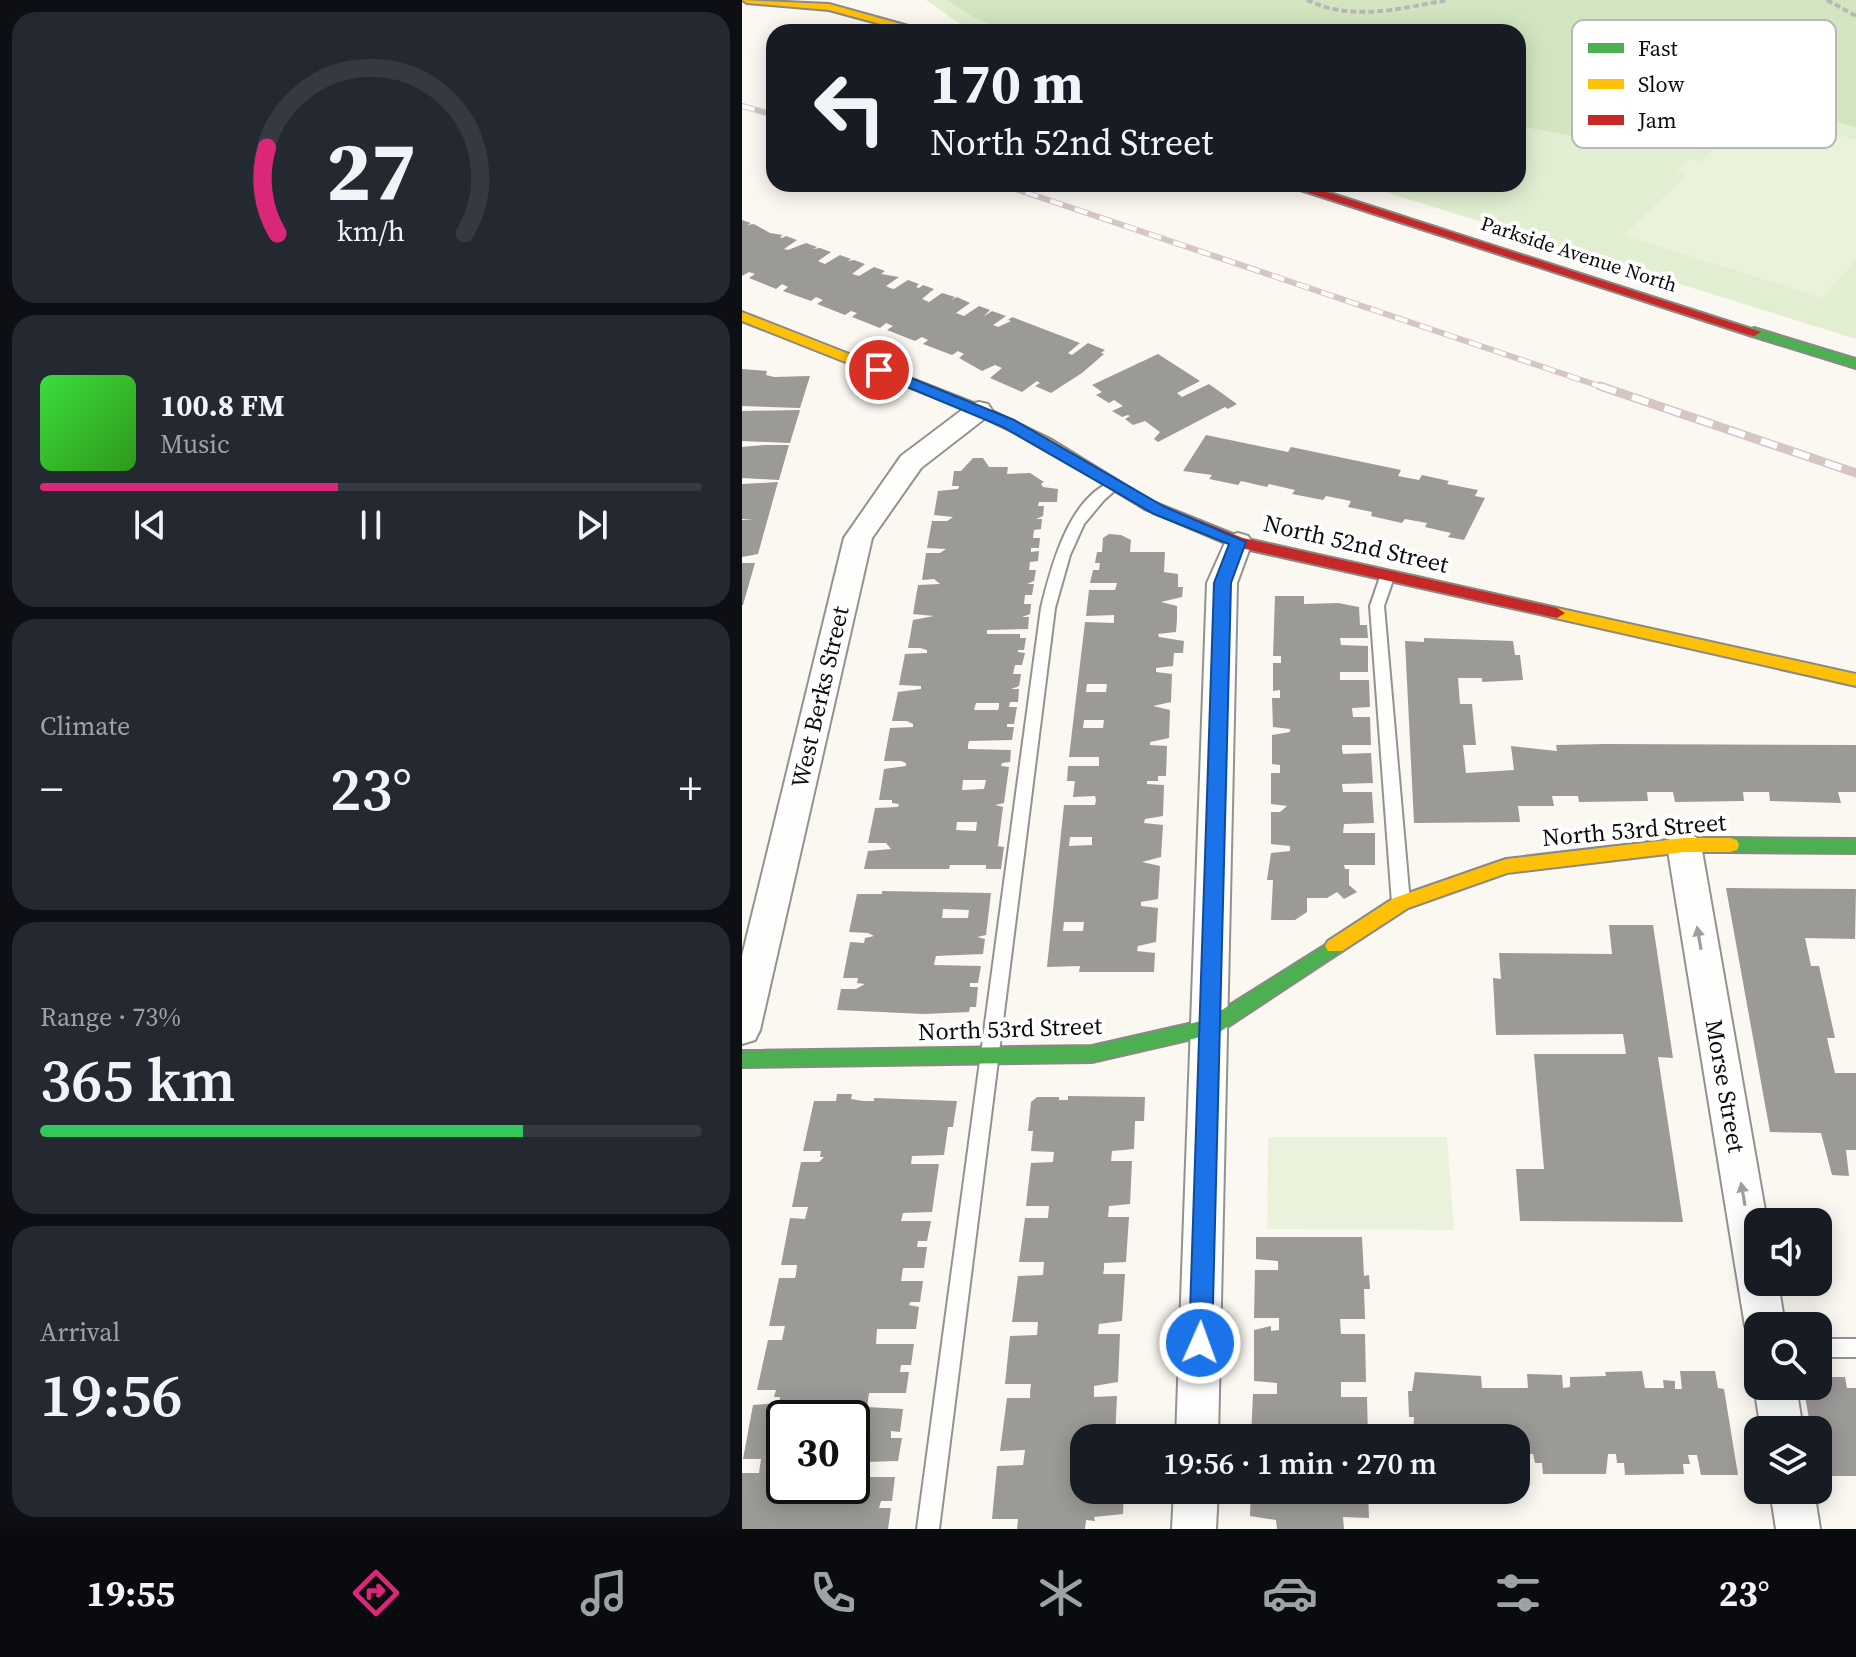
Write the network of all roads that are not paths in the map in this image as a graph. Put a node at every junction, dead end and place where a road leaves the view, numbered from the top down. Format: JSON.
{"nodes":[{"id":1,"x":745,"y":0,"type":"edge"},
{"id":2,"x":887,"y":0,"type":"edge"},
{"id":3,"x":894,"y":24,"type":"edge"},
{"id":4,"x":915,"y":24,"type":"edge"},
{"id":5,"x":1314,"y":192,"type":"edge"},
{"id":6,"x":742,"y":316,"type":"edge"},
{"id":7,"x":1856,"y":364,"type":"edge"},
{"id":8,"x":979,"y":410,"type":"junction"},
{"id":9,"x":1114,"y":485,"type":"junction"},
{"id":10,"x":1238,"y":542,"type":"junction"},
{"id":11,"x":1387,"y":577,"type":"junction"},
{"id":12,"x":1856,"y":680,"type":"edge"},
{"id":13,"x":1684,"y":845,"type":"junction"},
{"id":14,"x":1856,"y":846,"type":"edge"},
{"id":15,"x":1401,"y":903,"type":"junction"},
{"id":16,"x":1211,"y":1027,"type":"junction"},
{"id":17,"x":742,"y":1030,"type":"edge"},
{"id":18,"x":990,"y":1056,"type":"junction"},
{"id":19,"x":742,"y":1059,"type":"edge"},
{"id":20,"x":1763,"y":1312,"type":"edge"},
{"id":21,"x":1832,"y":1348,"type":"edge"},
{"id":22,"x":1856,"y":1348,"type":"edge"},
{"id":23,"x":1197,"y":1424,"type":"edge"},
{"id":24,"x":1195,"y":1504,"type":"edge"},
{"id":25,"x":1794,"y":1504,"type":"edge"},
{"id":26,"x":928,"y":1529,"type":"edge"},
{"id":27,"x":1194,"y":1529,"type":"edge"},
{"id":28,"x":1798,"y":1529,"type":"edge"}],
"edges":[{"from":1,"to":3,"type":"street"},
{"from":2,"to":4,"type":"street"},
{"from":5,"to":7,"type":"street","name":"Parkside Avenue North"},
{"from":6,"to":8,"type":"street","name":"North 52nd Street"},
{"from":8,"to":9,"type":"street","name":"North 52nd Street"},
{"from":8,"to":17,"type":"street","name":"West Berks Street"},
{"from":9,"to":10,"type":"street","name":"North 52nd Street"},
{"from":9,"to":18,"type":"lane"},
{"from":10,"to":11,"type":"street","name":"North 52nd Street"},
{"from":10,"to":16,"type":"street"},
{"from":11,"to":12,"type":"street","name":"North 52nd Street"},
{"from":11,"to":15,"type":"lane"},
{"from":13,"to":14,"type":"street","name":"North 53rd Street"},
{"from":13,"to":15,"type":"street","name":"North 53rd Street"},
{"from":20,"to":13,"type":"street","name":"Morse Street","one_way":true},
{"from":15,"to":16,"type":"street","name":"North 53rd Street"},
{"from":16,"to":18,"type":"street","name":"North 53rd Street"},
{"from":16,"to":23,"type":"street"},
{"from":18,"to":19,"type":"street","name":"North 53rd Street"},
{"from":18,"to":26,"type":"lane"},
{"from":21,"to":22,"type":"lane"},
{"from":24,"to":27,"type":"street"},
{"from":25,"to":28,"type":"street"}]}
